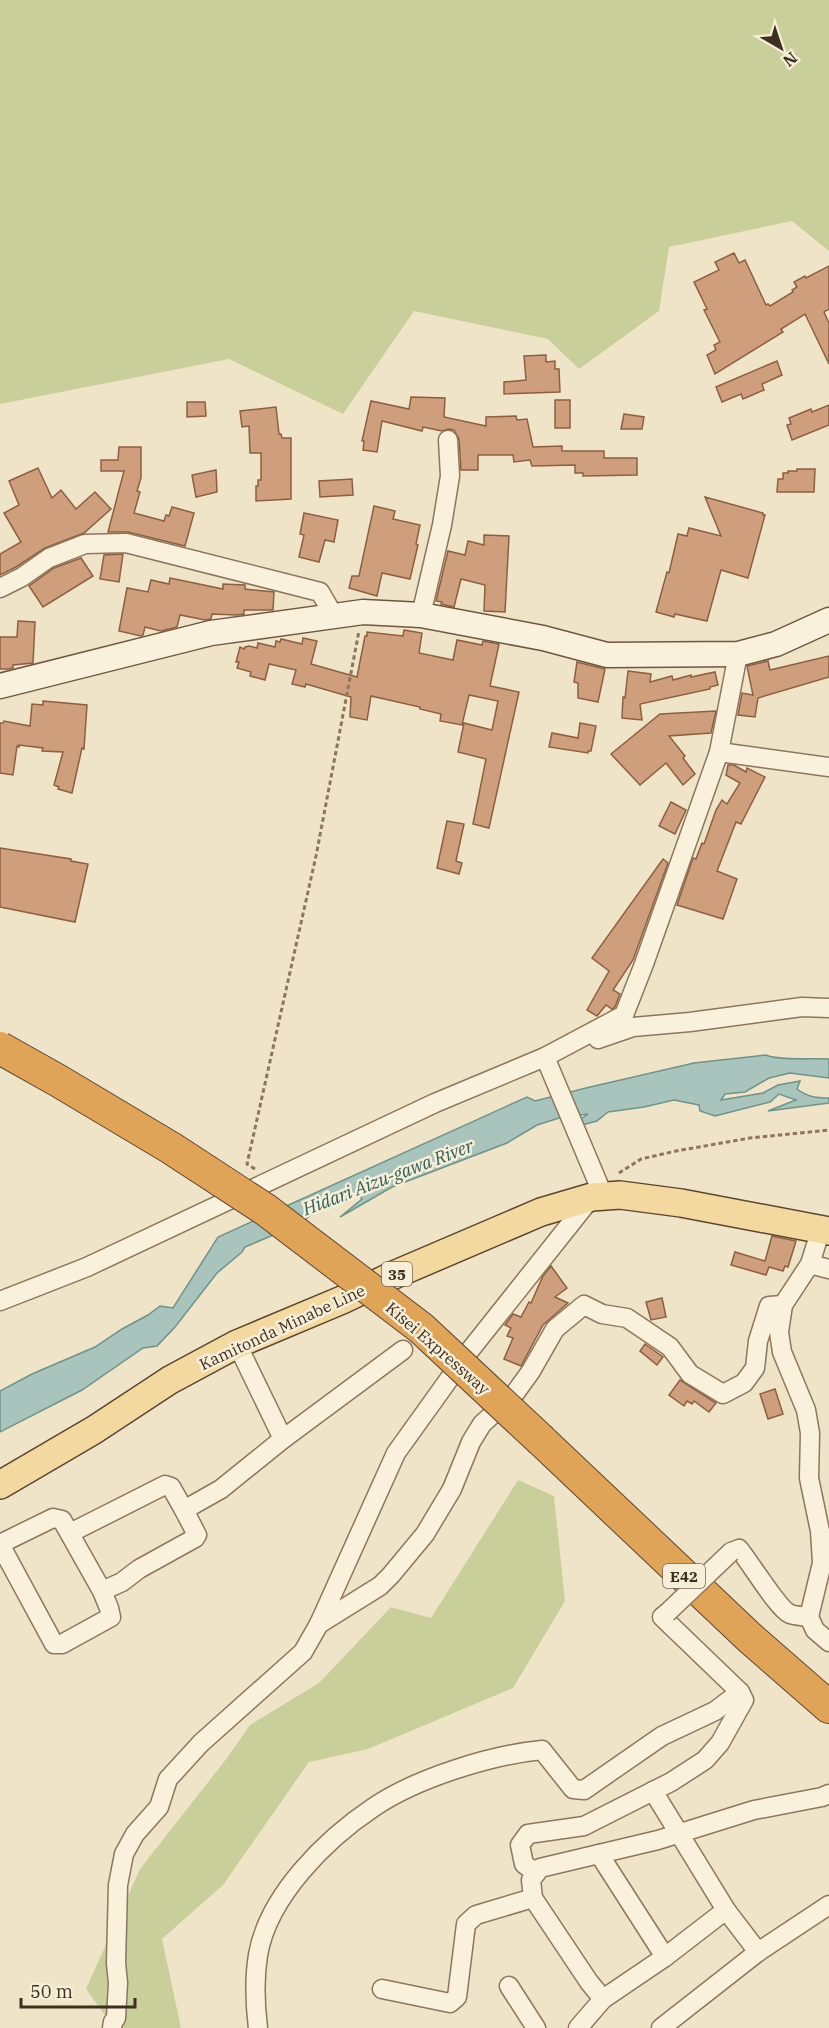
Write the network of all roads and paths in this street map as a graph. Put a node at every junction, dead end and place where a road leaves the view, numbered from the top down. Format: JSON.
{"nodes":[{"id":1,"x":448,"y":440,"type":"dead end"},
{"id":2,"x":0,"y":588,"type":"edge"},
{"id":3,"x":363,"y":612,"type":"junction"},
{"id":4,"x":421,"y":615,"type":"junction"},
{"id":5,"x":334,"y":616,"type":"junction"},
{"id":6,"x":829,"y":620,"type":"edge"},
{"id":7,"x":738,"y":654,"type":"junction"},
{"id":8,"x":0,"y":686,"type":"edge"},
{"id":9,"x":719,"y":752,"type":"junction"},
{"id":10,"x":829,"y":766,"type":"edge"},
{"id":11,"x":829,"y":1008,"type":"edge"},
{"id":12,"x":0,"y":1048,"type":"edge"},
{"id":13,"x":547,"y":1063,"type":"junction"},
{"id":14,"x":829,"y":1130,"type":"edge"},
{"id":15,"x":262,"y":1173,"type":"dead end"},
{"id":16,"x":598,"y":1189,"type":"junction"},
{"id":17,"x":825,"y":1230,"type":"edge"},
{"id":18,"x":810,"y":1264,"type":"junction"},
{"id":19,"x":829,"y":1269,"type":"edge"},
{"id":20,"x":0,"y":1301,"type":"edge"},
{"id":21,"x":783,"y":1305,"type":"junction"},
{"id":22,"x":237,"y":1344,"type":"junction"},
{"id":23,"x":403,"y":1350,"type":"dead end"},
{"id":24,"x":283,"y":1439,"type":"junction"},
{"id":25,"x":0,"y":1485,"type":"edge"},
{"id":26,"x":184,"y":1510,"type":"junction"},
{"id":27,"x":70,"y":1533,"type":"junction"},
{"id":28,"x":102,"y":1591,"type":"junction"},
{"id":29,"x":809,"y":1617,"type":"junction"},
{"id":30,"x":319,"y":1624,"type":"junction"},
{"id":31,"x":829,"y":1641,"type":"edge"},
{"id":32,"x":740,"y":1692,"type":"junction"},
{"id":33,"x":829,"y":1707,"type":"edge"},
{"id":34,"x":653,"y":1791,"type":"junction"},
{"id":35,"x":829,"y":1794,"type":"edge"},
{"id":36,"x":679,"y":1834,"type":"junction"},
{"id":37,"x":598,"y":1854,"type":"junction"},
{"id":38,"x":536,"y":1874,"type":"junction"},
{"id":39,"x":532,"y":1898,"type":"junction"},
{"id":40,"x":829,"y":1905,"type":"edge"},
{"id":41,"x":726,"y":1910,"type":"junction"},
{"id":42,"x":758,"y":1952,"type":"junction"},
{"id":43,"x":665,"y":1957,"type":"junction"},
{"id":44,"x":509,"y":1986,"type":"dead end"},
{"id":45,"x":382,"y":1989,"type":"dead end"},
{"id":46,"x":603,"y":1999,"type":"junction"},
{"id":47,"x":112,"y":2028,"type":"edge"},
{"id":48,"x":258,"y":2028,"type":"edge"},
{"id":49,"x":536,"y":2028,"type":"edge"},
{"id":50,"x":578,"y":2028,"type":"edge"},
{"id":51,"x":662,"y":2028,"type":"edge"}],
"edges":[{"from":1,"to":4,"type":"street"},
{"from":2,"to":5,"type":"street"},
{"from":3,"to":4,"type":"main road"},
{"from":3,"to":5,"type":"main road"},
{"from":3,"to":15,"type":"path"},
{"from":4,"to":7,"type":"main road"},
{"from":5,"to":8,"type":"main road"},
{"from":6,"to":7,"type":"main road"},
{"from":7,"to":9,"type":"street"},
{"from":9,"to":10,"type":"street"},
{"from":9,"to":13,"type":"street"},
{"from":11,"to":13,"type":"street"},
{"from":12,"to":33,"type":"highway","name":"Kisei Expressway","number":"E42","bridge":true},
{"from":13,"to":16,"type":"street"},
{"from":13,"to":20,"type":"street"},
{"from":14,"to":16,"type":"path"},
{"from":16,"to":17,"type":"main road","name":"Kamitonda Minabe Line","number":"35"},
{"from":16,"to":22,"type":"main road","name":"Kamitonda Minabe Line","number":"35"},
{"from":16,"to":30,"type":"street"},
{"from":17,"to":18,"type":"street"},
{"from":18,"to":19,"type":"street"},
{"from":18,"to":21,"type":"street"},
{"from":21,"to":29,"type":"street"},
{"from":21,"to":30,"type":"street"},
{"from":22,"to":24,"type":"street"},
{"from":22,"to":25,"type":"main road","name":"Kamitonda Minabe Line","number":"35"},
{"from":23,"to":24,"type":"street"},
{"from":24,"to":26,"type":"street"},
{"from":26,"to":27,"type":"street"},
{"from":26,"to":28,"type":"street"},
{"from":27,"to":28,"type":"street"},
{"from":27,"to":28,"type":"street"},
{"from":29,"to":31,"type":"street"},
{"from":29,"to":32,"type":"street","bridge":true},
{"from":30,"to":47,"type":"street"},
{"from":32,"to":34,"type":"street"},
{"from":32,"to":48,"type":"street"},
{"from":34,"to":36,"type":"street"},
{"from":34,"to":38,"type":"street"},
{"from":35,"to":36,"type":"street"},
{"from":36,"to":37,"type":"street"},
{"from":36,"to":41,"type":"street"},
{"from":37,"to":38,"type":"street"},
{"from":37,"to":43,"type":"street"},
{"from":38,"to":39,"type":"street"},
{"from":39,"to":45,"type":"street"},
{"from":39,"to":46,"type":"street"},
{"from":40,"to":42,"type":"street"},
{"from":41,"to":42,"type":"street"},
{"from":41,"to":43,"type":"street"},
{"from":42,"to":51,"type":"street"},
{"from":43,"to":46,"type":"street"},
{"from":44,"to":49,"type":"street"},
{"from":46,"to":50,"type":"street"}]}
